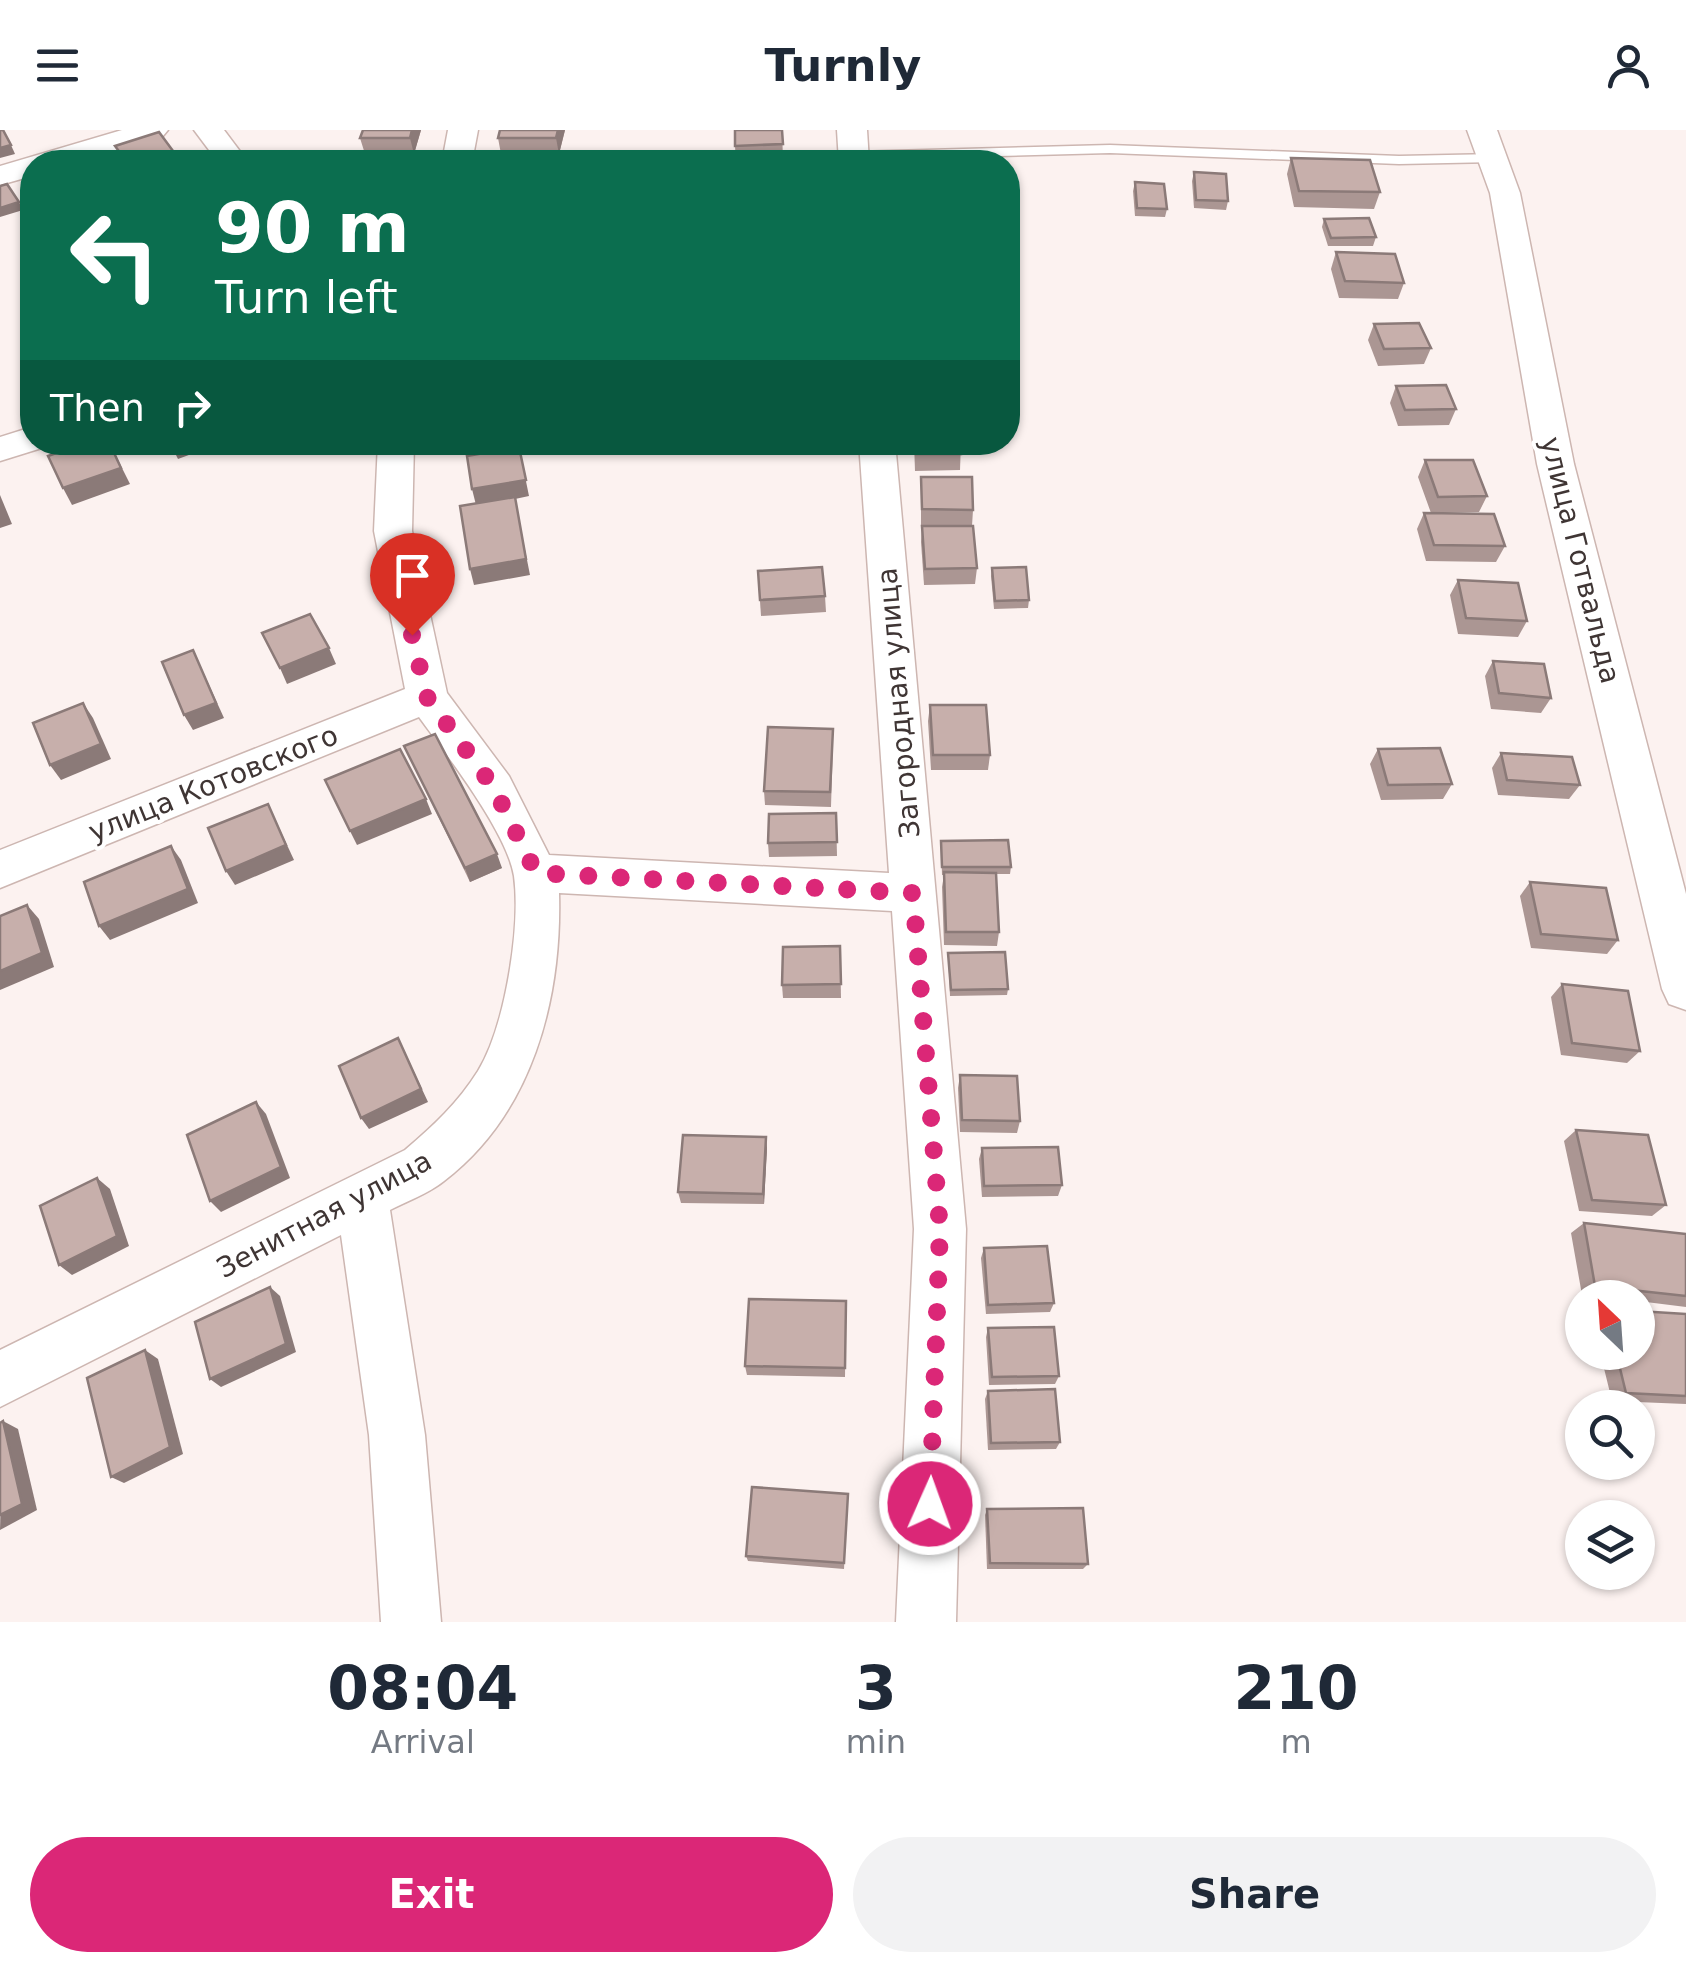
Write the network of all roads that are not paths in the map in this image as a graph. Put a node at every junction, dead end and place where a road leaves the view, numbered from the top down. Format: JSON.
{"nodes":[{"id":1,"x":152,"y":130,"type":"edge"},
{"id":2,"x":1489,"y":144,"type":"edge"},
{"id":3,"x":85,"y":150,"type":"edge"},
{"id":4,"x":853,"y":150,"type":"edge"},
{"id":5,"x":395,"y":455,"type":"edge"},
{"id":6,"x":878,"y":455,"type":"edge"},
{"id":7,"x":427,"y":697,"type":"junction"},
{"id":8,"x":0,"y":870,"type":"edge"},
{"id":9,"x":536,"y":873,"type":"junction"},
{"id":10,"x":913,"y":893,"type":"junction"},
{"id":11,"x":1686,"y":989,"type":"edge"},
{"id":12,"x":362,"y":1199,"type":"junction"},
{"id":13,"x":0,"y":1379,"type":"edge"},
{"id":14,"x":411,"y":1622,"type":"edge"},
{"id":15,"x":926,"y":1622,"type":"edge"}],
"edges":[{"from":1,"to":3,"type":"street"},
{"from":2,"to":4,"type":"lane"},
{"from":2,"to":11,"type":"street","name":"улица Готвальда"},
{"from":5,"to":7,"type":"street","name":"Зенитная улица"},
{"from":6,"to":10,"type":"street","name":"Загородная улица"},
{"from":7,"to":8,"type":"street","name":"улица Котовского"},
{"from":7,"to":9,"type":"street","name":"Зенитная улица"},
{"from":9,"to":10,"type":"street"},
{"from":9,"to":12,"type":"street","name":"Зенитная улица"},
{"from":10,"to":15,"type":"street","name":"Загородная улица"},
{"from":12,"to":13,"type":"street","name":"Зенитная улица"},
{"from":12,"to":14,"type":"street"}]}
